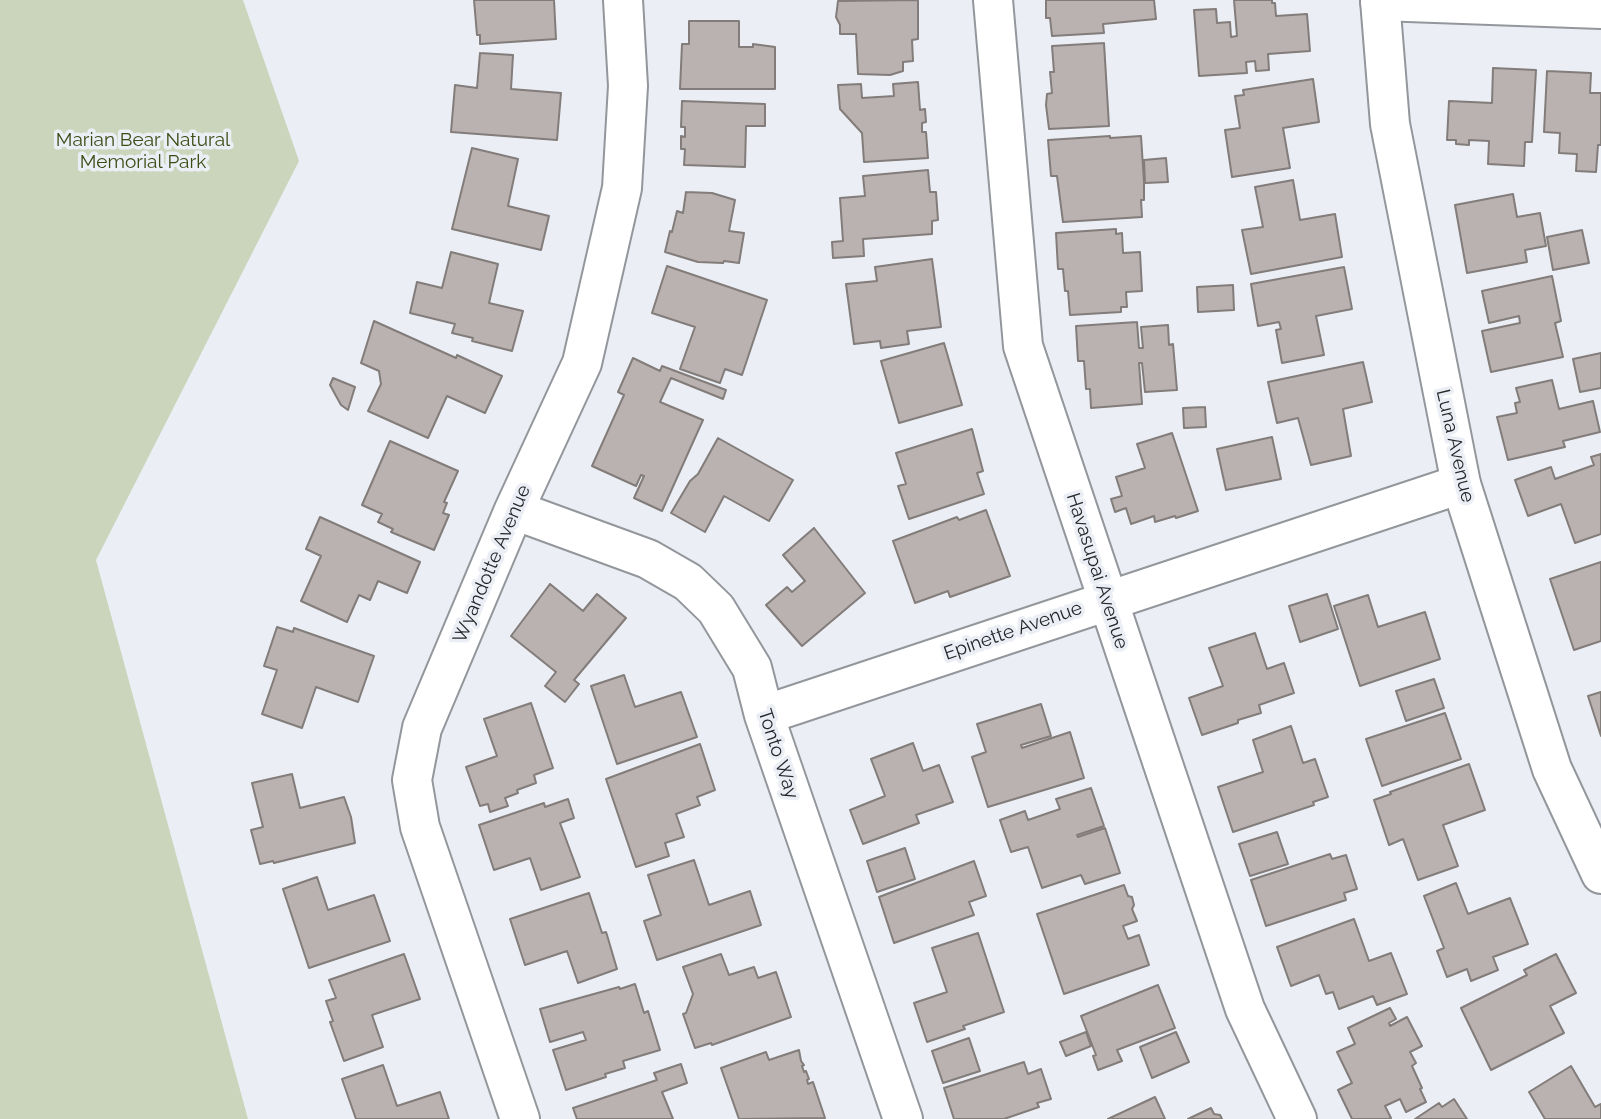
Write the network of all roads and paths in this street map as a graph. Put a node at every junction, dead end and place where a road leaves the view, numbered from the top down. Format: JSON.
{"nodes":[{"id":1,"x":623,"y":0,"type":"edge"},
{"id":2,"x":993,"y":0,"type":"edge"},
{"id":3,"x":1380,"y":0,"type":"edge"},
{"id":4,"x":1601,"y":9,"type":"edge"},
{"id":5,"x":1461,"y":484,"type":"junction"},
{"id":6,"x":514,"y":510,"type":"junction"},
{"id":7,"x":1106,"y":600,"type":"junction"},
{"id":8,"x":764,"y":715,"type":"junction"},
{"id":9,"x":1601,"y":874,"type":"edge"},
{"id":10,"x":520,"y":1119,"type":"edge"},
{"id":11,"x":903,"y":1119,"type":"edge"},
{"id":12,"x":1297,"y":1119,"type":"edge"}],
"edges":[{"from":1,"to":6,"type":"street","name":"Wyandotte Avenue"},
{"from":2,"to":7,"type":"street","name":"Havasupai Avenue"},
{"from":3,"to":4,"type":"street"},
{"from":3,"to":5,"type":"street","name":"Luna Avenue"},
{"from":5,"to":7,"type":"street","name":"Epinette Avenue"},
{"from":5,"to":9,"type":"street","name":"Luna Avenue"},
{"from":6,"to":8,"type":"street","name":"Tonto Way"},
{"from":6,"to":10,"type":"street","name":"Wyandotte Avenue"},
{"from":7,"to":8,"type":"street","name":"Epinette Avenue"},
{"from":7,"to":12,"type":"street","name":"Havasupai Avenue"},
{"from":8,"to":11,"type":"street","name":"Tonto Way"}]}
